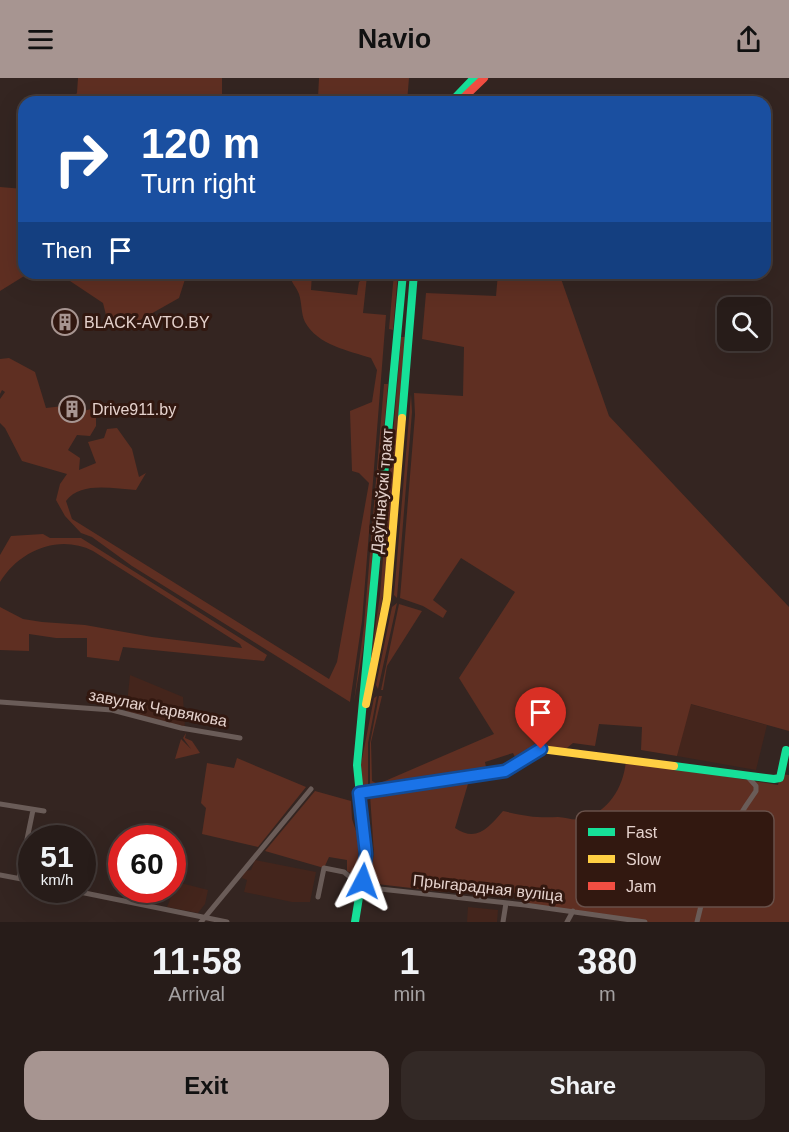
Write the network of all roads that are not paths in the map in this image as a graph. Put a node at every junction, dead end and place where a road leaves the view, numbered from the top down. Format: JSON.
{"nodes":[{"id":1,"x":474,"y":78,"type":"edge"},
{"id":2,"x":484,"y":78,"type":"edge"},
{"id":3,"x":457,"y":96,"type":"edge"},
{"id":4,"x":465,"y":96,"type":"edge"},
{"id":5,"x":402,"y":279,"type":"edge"},
{"id":6,"x":414,"y":279,"type":"edge"},
{"id":7,"x":0,"y":702,"type":"edge"},
{"id":8,"x":363,"y":710,"type":"junction"},
{"id":9,"x":240,"y":738,"type":"dead end"},
{"id":10,"x":786,"y":750,"type":"dead end"},
{"id":11,"x":745,"y":774,"type":"junction"},
{"id":12,"x":311,"y":789,"type":"dead end"},
{"id":13,"x":359,"y":793,"type":"junction"},
{"id":14,"x":0,"y":804,"type":"edge"},
{"id":15,"x":33,"y":810,"type":"junction"},
{"id":16,"x":44,"y":811,"type":"dead end"},
{"id":17,"x":745,"y":811,"type":"edge"},
{"id":18,"x":30,"y":825,"type":"edge"},
{"id":19,"x":0,"y":875,"type":"edge"},
{"id":20,"x":18,"y":879,"type":"edge"},
{"id":21,"x":363,"y":884,"type":"junction"},
{"id":22,"x":96,"y":896,"type":"edge"},
{"id":23,"x":318,"y":897,"type":"dead end"},
{"id":24,"x":506,"y":903,"type":"junction"},
{"id":25,"x":700,"y":907,"type":"edge"},
{"id":26,"x":573,"y":911,"type":"junction"},
{"id":27,"x":203,"y":920,"type":"edge"},
{"id":28,"x":629,"y":921,"type":"edge"},
{"id":29,"x":227,"y":922,"type":"edge"},
{"id":30,"x":355,"y":922,"type":"edge"},
{"id":31,"x":502,"y":922,"type":"edge"},
{"id":32,"x":567,"y":922,"type":"edge"},
{"id":33,"x":645,"y":922,"type":"edge"},
{"id":34,"x":697,"y":922,"type":"edge"}],
"edges":[{"from":1,"to":3,"type":"main road"},
{"from":2,"to":4,"type":"main road"},
{"from":5,"to":8,"type":"main road","name":"Даўгінаўскі тракт"},
{"from":6,"to":8,"type":"main road","name":"Даўгінаўскі тракт"},
{"from":7,"to":9,"type":"street","name":"завулак Чарвякова"},
{"from":8,"to":13,"type":"main road","name":"Даўгінаўскі тракт"},
{"from":10,"to":11,"type":"main road"},
{"from":11,"to":13,"type":"main road"},
{"from":11,"to":17,"type":"street"},
{"from":12,"to":27,"type":"street"},
{"from":13,"to":21,"type":"main road","name":"Даўгінаўскі тракт"},
{"from":14,"to":15,"type":"street"},
{"from":15,"to":16,"type":"street"},
{"from":15,"to":18,"type":"street"},
{"from":19,"to":20,"type":"street"},
{"from":21,"to":23,"type":"street","name":"Прыгарадная вуліца"},
{"from":21,"to":24,"type":"street","name":"Прыгарадная вуліца"},
{"from":21,"to":30,"type":"main road","name":"Даўгінаўскі тракт"},
{"from":22,"to":27,"type":"street"},
{"from":24,"to":26,"type":"street","name":"Прыгарадная вуліца"},
{"from":24,"to":31,"type":"street"},
{"from":25,"to":34,"type":"street"},
{"from":26,"to":28,"type":"street","name":"Прыгарадная вуліца"},
{"from":26,"to":32,"type":"street"},
{"from":27,"to":29,"type":"street"},
{"from":28,"to":33,"type":"street","name":"Прыгарадная вуліца"}]}
